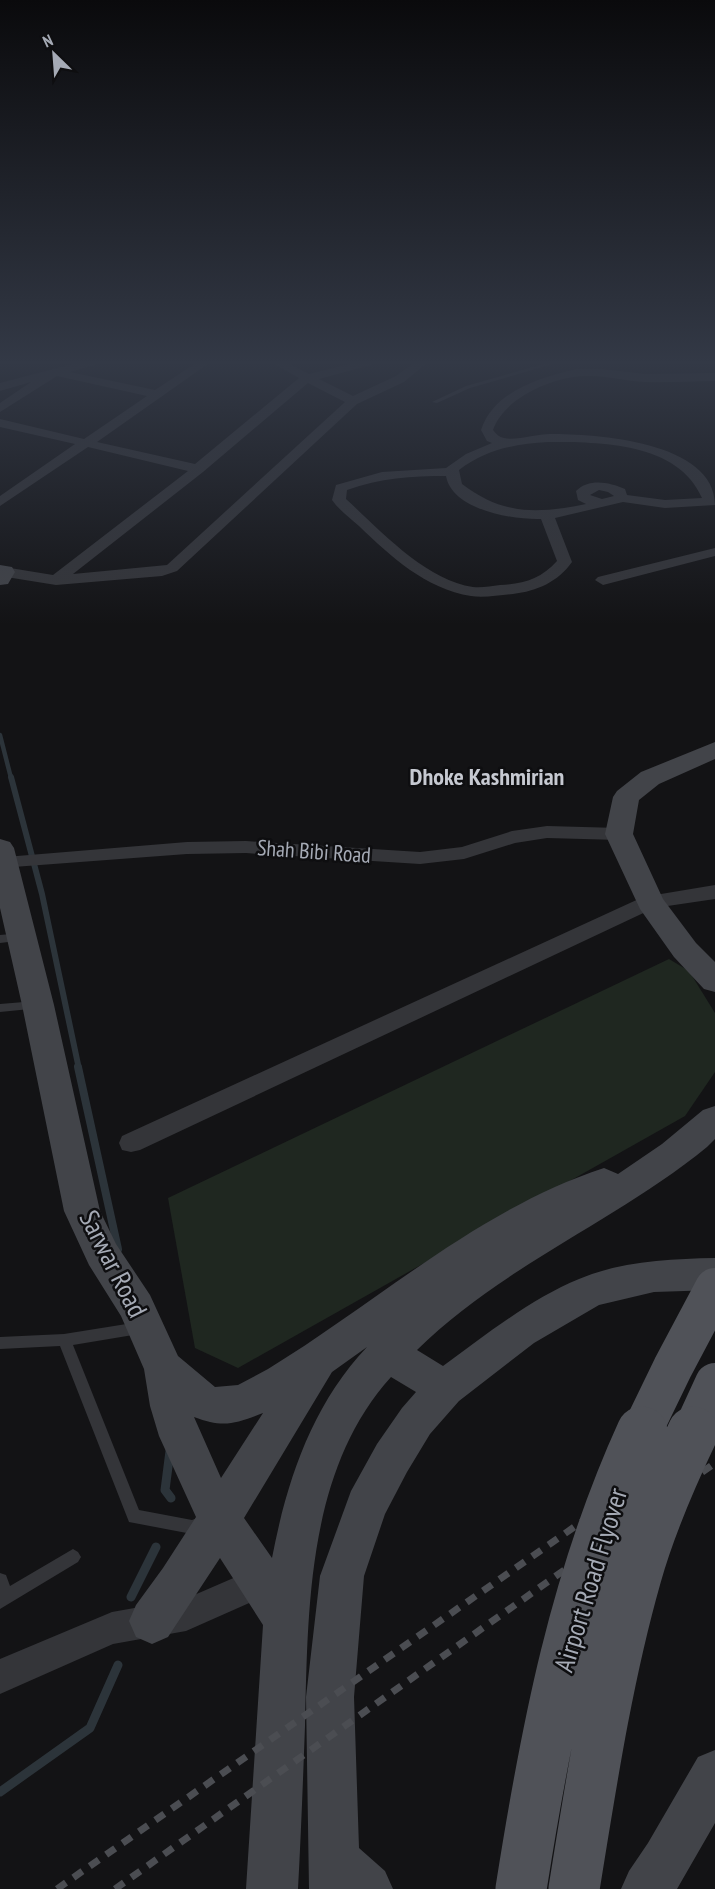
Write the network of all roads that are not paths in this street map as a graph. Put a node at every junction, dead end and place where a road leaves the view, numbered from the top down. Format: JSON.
{"nodes":[{"id":1,"x":78,"y":449,"type":"edge"},
{"id":2,"x":113,"y":449,"type":"edge"},
{"id":3,"x":222,"y":449,"type":"edge"},
{"id":4,"x":301,"y":449,"type":"edge"},
{"id":5,"x":488,"y":449,"type":"edge"},
{"id":6,"x":647,"y":449,"type":"edge"},
{"id":7,"x":198,"y":469,"type":"junction"},
{"id":8,"x":452,"y":472,"type":"junction"},
{"id":9,"x":621,"y":498,"type":"junction"},
{"id":10,"x":713,"y":501,"type":"edge"},
{"id":11,"x":0,"y":502,"type":"edge"},
{"id":12,"x":604,"y":504,"type":"junction"},
{"id":13,"x":547,"y":515,"type":"junction"},
{"id":14,"x":715,"y":552,"type":"edge"},
{"id":15,"x":2,"y":574,"type":"edge"},
{"id":16,"x":55,"y":580,"type":"junction"},
{"id":17,"x":603,"y":580,"type":"dead end"},
{"id":18,"x":715,"y":750,"type":"edge"},
{"id":19,"x":619,"y":834,"type":"junction"},
{"id":20,"x":2,"y":854,"type":"edge"},
{"id":21,"x":715,"y":892,"type":"edge"},
{"id":22,"x":650,"y":902,"type":"junction"},
{"id":23,"x":11,"y":938,"type":"edge"},
{"id":24,"x":715,"y":981,"type":"edge"},
{"id":25,"x":38,"y":1005,"type":"junction"},
{"id":26,"x":0,"y":1008,"type":"edge"},
{"id":27,"x":715,"y":1119,"type":"edge"},
{"id":28,"x":131,"y":1143,"type":"dead end"},
{"id":29,"x":668,"y":1158,"type":"junction"},
{"id":30,"x":715,"y":1274,"type":"edge"},
{"id":31,"x":715,"y":1288,"type":"edge"},
{"id":32,"x":145,"y":1327,"type":"junction"},
{"id":33,"x":64,"y":1340,"type":"junction"},
{"id":34,"x":0,"y":1343,"type":"edge"},
{"id":35,"x":388,"y":1354,"type":"junction"},
{"id":36,"x":320,"y":1358,"type":"junction"},
{"id":37,"x":164,"y":1369,"type":"junction"},
{"id":38,"x":715,"y":1383,"type":"edge"},
{"id":39,"x":445,"y":1388,"type":"junction"},
{"id":40,"x":219,"y":1518,"type":"junction"},
{"id":41,"x":73,"y":1557,"type":"dead end"},
{"id":42,"x":0,"y":1581,"type":"edge"},
{"id":43,"x":261,"y":1582,"type":"junction"},
{"id":44,"x":3,"y":1599,"type":"edge"},
{"id":45,"x":286,"y":1619,"type":"junction"},
{"id":46,"x":152,"y":1621,"type":"junction"},
{"id":47,"x":0,"y":1678,"type":"edge"},
{"id":48,"x":715,"y":1774,"type":"edge"},
{"id":49,"x":345,"y":1880,"type":"edge"},
{"id":50,"x":272,"y":1889,"type":"edge"},
{"id":51,"x":521,"y":1889,"type":"edge"},
{"id":52,"x":574,"y":1889,"type":"edge"},
{"id":53,"x":647,"y":1889,"type":"edge"}],
"edges":[{"from":1,"to":11,"type":"street"},
{"from":2,"to":7,"type":"street"},
{"from":3,"to":7,"type":"street"},
{"from":4,"to":16,"type":"street"},
{"from":5,"to":8,"type":"street"},
{"from":6,"to":10,"type":"street"},
{"from":7,"to":16,"type":"street"},
{"from":8,"to":13,"type":"street"},
{"from":8,"to":13,"type":"street"},
{"from":9,"to":10,"type":"street"},
{"from":9,"to":12,"type":"street"},
{"from":9,"to":12,"type":"street"},
{"from":12,"to":13,"type":"street"},
{"from":14,"to":17,"type":"street"},
{"from":15,"to":16,"type":"street"},
{"from":18,"to":19,"type":"street"},
{"from":19,"to":20,"type":"street","name":"Shah Bibi Road"},
{"from":19,"to":22,"type":"street"},
{"from":20,"to":23,"type":"street","name":"Sarwar Road"},
{"from":21,"to":22,"type":"street"},
{"from":22,"to":24,"type":"street"},
{"from":22,"to":28,"type":"street"},
{"from":23,"to":25,"type":"street","name":"Sarwar Road"},
{"from":25,"to":26,"type":"lane"},
{"from":25,"to":32,"type":"street","name":"Sarwar Road"},
{"from":27,"to":29,"type":"street"},
{"from":29,"to":35,"type":"street"},
{"from":29,"to":36,"type":"street"},
{"from":30,"to":39,"type":"street"},
{"from":31,"to":51,"type":"main road","name":"Airport Road Flyover","bridge":true},
{"from":32,"to":33,"type":"lane"},
{"from":32,"to":37,"type":"street","name":"Sarwar Road"},
{"from":33,"to":34,"type":"lane"},
{"from":33,"to":40,"type":"lane"},
{"from":35,"to":39,"type":"street"},
{"from":35,"to":45,"type":"street"},
{"from":36,"to":37,"type":"street"},
{"from":36,"to":40,"type":"street"},
{"from":37,"to":40,"type":"street","name":"Sarwar Road"},
{"from":38,"to":52,"type":"main road","name":"Airport Road Flyover","bridge":true},
{"from":39,"to":49,"type":"street"},
{"from":40,"to":43,"type":"street","name":"Sarwar Road"},
{"from":40,"to":46,"type":"street"},
{"from":41,"to":44,"type":"lane"},
{"from":42,"to":44,"type":"lane"},
{"from":43,"to":45,"type":"street","name":"Sarwar Road"},
{"from":43,"to":46,"type":"street"},
{"from":45,"to":50,"type":"street"},
{"from":46,"to":47,"type":"street"},
{"from":48,"to":53,"type":"street"}]}
